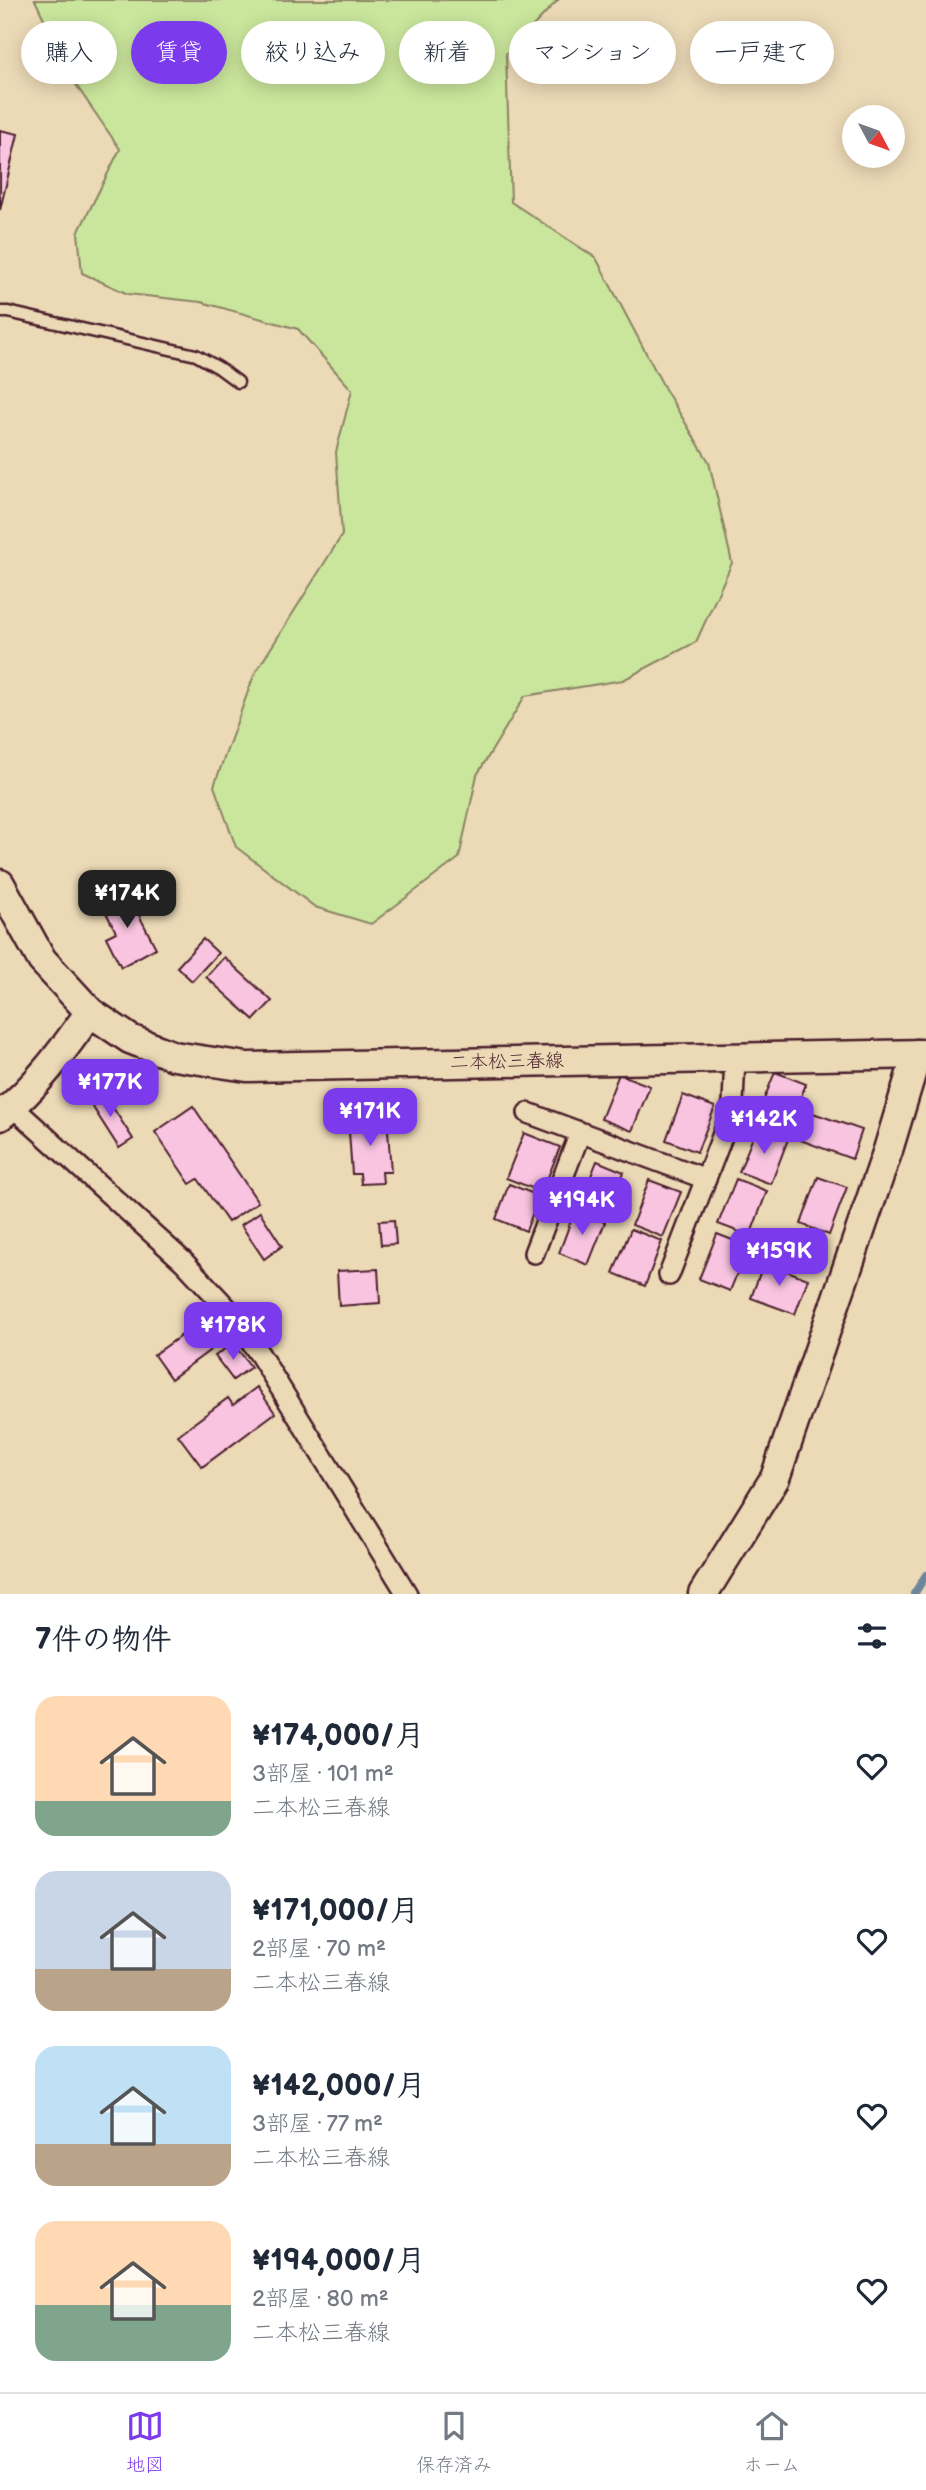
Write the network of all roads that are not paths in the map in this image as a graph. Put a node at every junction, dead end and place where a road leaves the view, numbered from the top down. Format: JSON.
{"nodes":[{"id":1,"x":0,"y":312,"type":"edge"},
{"id":2,"x":238,"y":382,"type":"dead end"},
{"id":3,"x":0,"y":884,"type":"edge"},
{"id":4,"x":90,"y":1012,"type":"junction"},
{"id":5,"x":921,"y":1054,"type":"edge"},
{"id":6,"x":735,"y":1058,"type":"junction"},
{"id":7,"x":6,"y":1112,"type":"edge"},
{"id":8,"x":528,"y":1113,"type":"dead end"},
{"id":9,"x":580,"y":1133,"type":"junction"},
{"id":10,"x":706,"y":1179,"type":"junction"},
{"id":11,"x":534,"y":1253,"type":"dead end"},
{"id":12,"x":669,"y":1275,"type":"dead end"},
{"id":13,"x":407,"y":1594,"type":"edge"},
{"id":14,"x":703,"y":1594,"type":"edge"}],
"edges":[{"from":1,"to":2,"type":"lane"},
{"from":3,"to":4,"type":"main road","name":"二本松三春線"},
{"from":4,"to":6,"type":"main road","name":"二本松三春線"},
{"from":4,"to":7,"type":"main road"},
{"from":5,"to":6,"type":"main road","name":"二本松三春線"},
{"from":5,"to":14,"type":"main road"},
{"from":6,"to":10,"type":"street"},
{"from":7,"to":13,"type":"street"},
{"from":8,"to":9,"type":"street"},
{"from":9,"to":10,"type":"street"},
{"from":9,"to":11,"type":"street"},
{"from":10,"to":12,"type":"street"}]}
